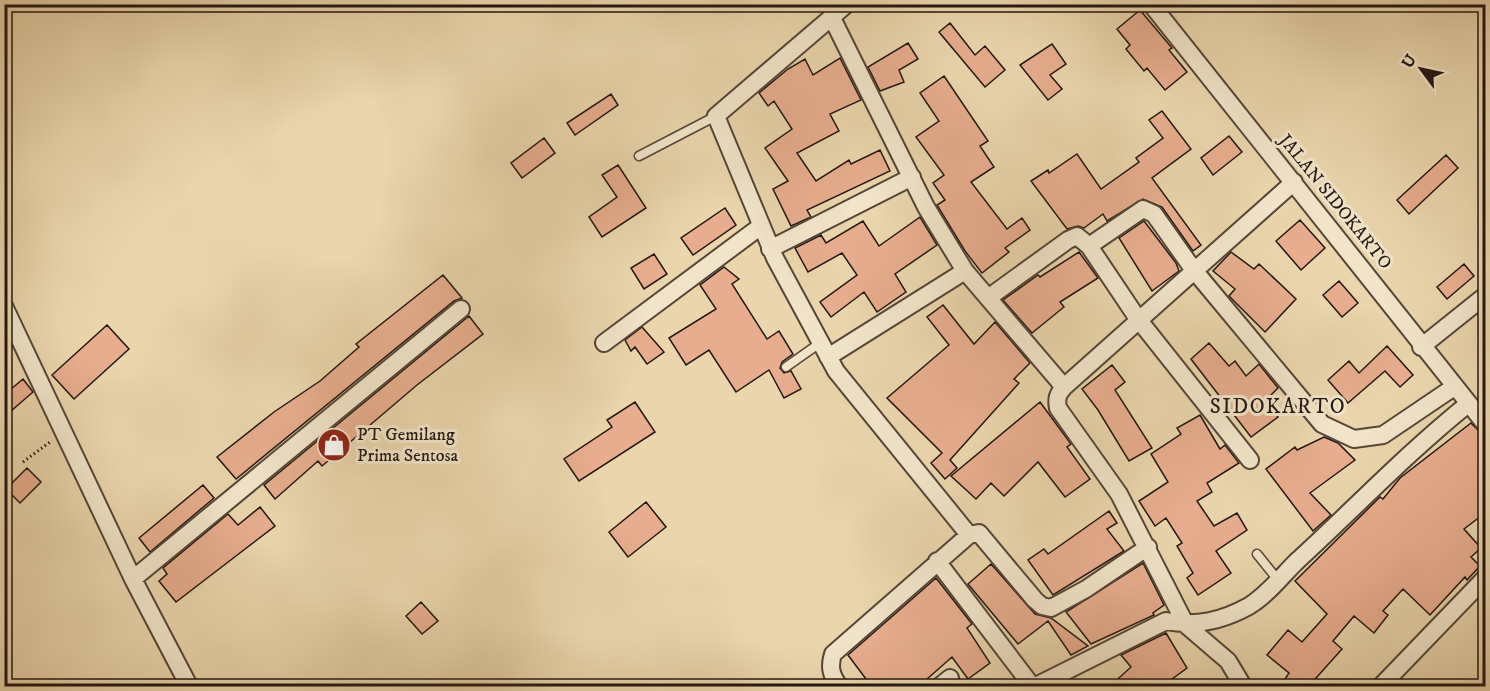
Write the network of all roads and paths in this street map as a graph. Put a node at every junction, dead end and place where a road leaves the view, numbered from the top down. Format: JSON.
{"nodes":[{"id":1,"x":847,"y":4,"type":"edge"},
{"id":2,"x":1151,"y":4,"type":"edge"},
{"id":3,"x":832,"y":18,"type":"junction"},
{"id":4,"x":716,"y":116,"type":"junction"},
{"id":5,"x":639,"y":156,"type":"dead end"},
{"id":6,"x":912,"y":177,"type":"junction"},
{"id":7,"x":1294,"y":182,"type":"junction"},
{"id":8,"x":761,"y":226,"type":"junction"},
{"id":9,"x":1089,"y":246,"type":"junction"},
{"id":10,"x":770,"y":249,"type":"junction"},
{"id":11,"x":1193,"y":269,"type":"junction"},
{"id":12,"x":965,"y":271,"type":"junction"},
{"id":13,"x":1485,"y":295,"type":"edge"},
{"id":14,"x":988,"y":298,"type":"junction"},
{"id":15,"x":4,"y":306,"type":"edge"},
{"id":16,"x":461,"y":309,"type":"dead end"},
{"id":17,"x":1138,"y":319,"type":"junction"},
{"id":18,"x":604,"y":343,"type":"dead end"},
{"id":19,"x":1421,"y":347,"type":"junction"},
{"id":20,"x":824,"y":350,"type":"junction"},
{"id":21,"x":786,"y":367,"type":"dead end"},
{"id":22,"x":1064,"y":387,"type":"junction"},
{"id":23,"x":1454,"y":387,"type":"junction"},
{"id":24,"x":1468,"y":404,"type":"junction"},
{"id":25,"x":1485,"y":425,"type":"edge"},
{"id":26,"x":64,"y":432,"type":"junction"},
{"id":27,"x":1250,"y":460,"type":"dead end"},
{"id":28,"x":23,"y":462,"type":"dead end"},
{"id":29,"x":969,"y":535,"type":"junction"},
{"id":30,"x":1148,"y":547,"type":"junction"},
{"id":31,"x":1257,"y":554,"type":"dead end"},
{"id":32,"x":937,"y":561,"type":"junction"},
{"id":33,"x":1485,"y":577,"type":"edge"},
{"id":34,"x":133,"y":579,"type":"junction"},
{"id":35,"x":1278,"y":580,"type":"junction"},
{"id":36,"x":1186,"y":625,"type":"junction"},
{"id":37,"x":189,"y":687,"type":"edge"},
{"id":38,"x":839,"y":687,"type":"edge"},
{"id":39,"x":1034,"y":687,"type":"edge"},
{"id":40,"x":1243,"y":687,"type":"edge"},
{"id":41,"x":1381,"y":687,"type":"edge"}],
"edges":[{"from":1,"to":3,"type":"street"},
{"from":2,"to":7,"type":"street","name":"JALAN SIDOKARTO"},
{"from":3,"to":4,"type":"street"},
{"from":3,"to":6,"type":"street"},
{"from":4,"to":5,"type":"lane"},
{"from":4,"to":8,"type":"street"},
{"from":6,"to":10,"type":"street"},
{"from":6,"to":12,"type":"street"},
{"from":7,"to":11,"type":"street"},
{"from":7,"to":19,"type":"street","name":"JALAN SIDOKARTO"},
{"from":8,"to":10,"type":"street"},
{"from":8,"to":18,"type":"street"},
{"from":9,"to":11,"type":"street"},
{"from":9,"to":14,"type":"street"},
{"from":9,"to":17,"type":"street"},
{"from":10,"to":20,"type":"street"},
{"from":11,"to":17,"type":"street"},
{"from":11,"to":23,"type":"street"},
{"from":12,"to":14,"type":"street"},
{"from":12,"to":20,"type":"street"},
{"from":13,"to":19,"type":"street"},
{"from":14,"to":22,"type":"street"},
{"from":15,"to":26,"type":"street"},
{"from":16,"to":34,"type":"street"},
{"from":17,"to":22,"type":"street"},
{"from":17,"to":27,"type":"street"},
{"from":19,"to":23,"type":"street","name":"JALAN SIDOKARTO"},
{"from":20,"to":21,"type":"lane"},
{"from":20,"to":29,"type":"street"},
{"from":22,"to":30,"type":"street"},
{"from":23,"to":24,"type":"street","name":"JALAN SIDOKARTO"},
{"from":24,"to":25,"type":"street","name":"JALAN SIDOKARTO"},
{"from":24,"to":35,"type":"street"},
{"from":26,"to":28,"type":"path"},
{"from":26,"to":34,"type":"street"},
{"from":29,"to":30,"type":"street"},
{"from":29,"to":32,"type":"street"},
{"from":30,"to":36,"type":"street"},
{"from":31,"to":35,"type":"lane"},
{"from":32,"to":38,"type":"street"},
{"from":32,"to":39,"type":"street"},
{"from":33,"to":41,"type":"street"},
{"from":34,"to":37,"type":"street"},
{"from":35,"to":36,"type":"street"},
{"from":36,"to":39,"type":"street"},
{"from":36,"to":40,"type":"street"}]}
